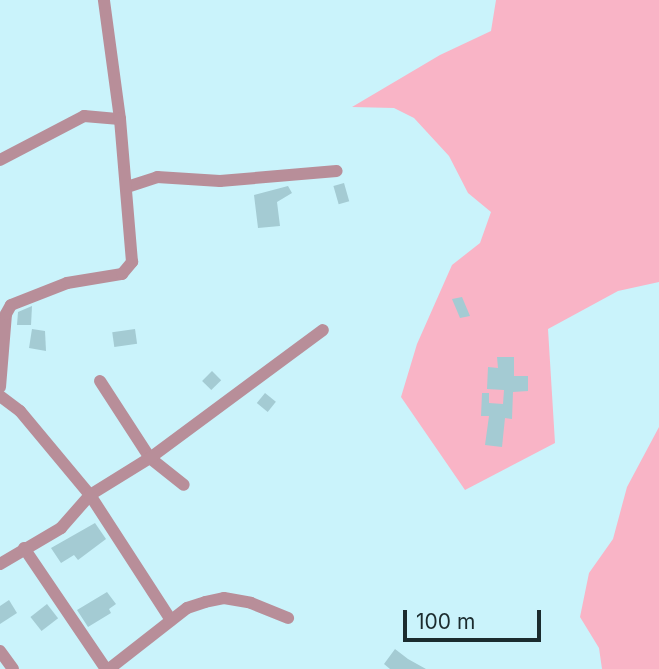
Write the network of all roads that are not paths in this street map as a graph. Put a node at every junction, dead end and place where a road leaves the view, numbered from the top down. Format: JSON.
{"nodes":[{"id":1,"x":104,"y":0,"type":"edge"},
{"id":2,"x":120,"y":119,"type":"junction"},
{"id":3,"x":0,"y":160,"type":"edge"},
{"id":4,"x":337,"y":171,"type":"dead end"},
{"id":5,"x":127,"y":187,"type":"junction"},
{"id":6,"x":323,"y":330,"type":"dead end"},
{"id":7,"x":100,"y":381,"type":"dead end"},
{"id":8,"x":0,"y":387,"type":"edge"},
{"id":9,"x":0,"y":396,"type":"edge"},
{"id":10,"x":150,"y":458,"type":"junction"},
{"id":11,"x":184,"y":485,"type":"dead end"},
{"id":12,"x":90,"y":495,"type":"junction"},
{"id":13,"x":24,"y":548,"type":"junction"},
{"id":14,"x":0,"y":564,"type":"edge"},
{"id":15,"x":288,"y":618,"type":"dead end"},
{"id":16,"x":171,"y":620,"type":"junction"},
{"id":17,"x":0,"y":651,"type":"edge"},
{"id":18,"x":13,"y":669,"type":"edge"},
{"id":19,"x":107,"y":669,"type":"edge"}],
"edges":[{"from":1,"to":2,"type":"street"},
{"from":2,"to":3,"type":"street"},
{"from":2,"to":5,"type":"street"},
{"from":4,"to":5,"type":"street"},
{"from":5,"to":8,"type":"street"},
{"from":6,"to":10,"type":"street"},
{"from":7,"to":10,"type":"street"},
{"from":9,"to":12,"type":"street"},
{"from":10,"to":11,"type":"street"},
{"from":10,"to":12,"type":"street"},
{"from":12,"to":13,"type":"street"},
{"from":12,"to":16,"type":"street"},
{"from":13,"to":14,"type":"street"},
{"from":13,"to":19,"type":"street"},
{"from":15,"to":16,"type":"street"},
{"from":16,"to":19,"type":"street"},
{"from":17,"to":18,"type":"street"}]}
